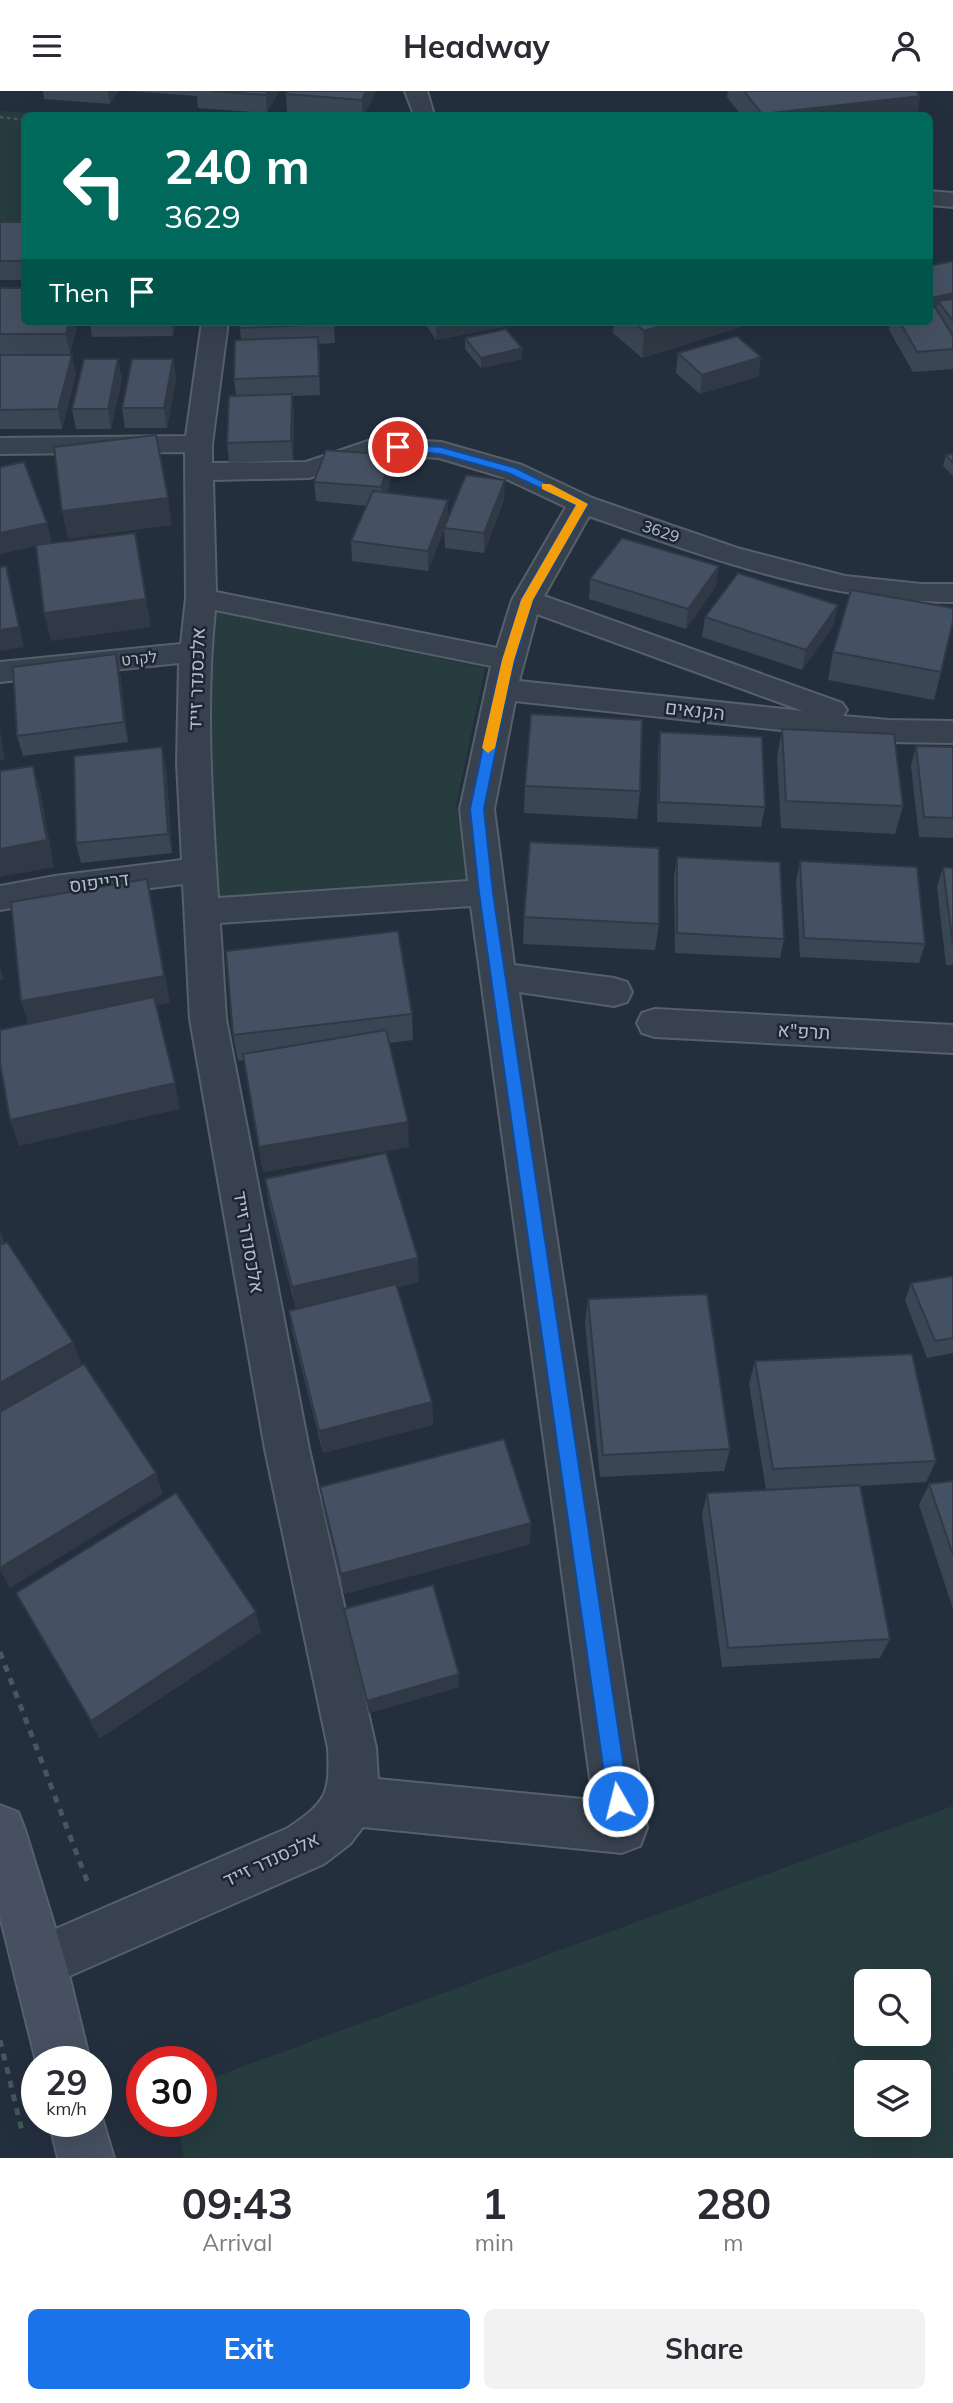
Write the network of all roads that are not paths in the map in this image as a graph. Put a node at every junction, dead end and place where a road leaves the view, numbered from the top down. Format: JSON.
{"nodes":[{"id":1,"x":416,"y":91,"type":"edge"},
{"id":2,"x":423,"y":112,"type":"edge"},
{"id":3,"x":933,"y":198,"type":"edge"},
{"id":4,"x":953,"y":200,"type":"edge"},
{"id":5,"x":214,"y":326,"type":"edge"},
{"id":6,"x":0,"y":446,"type":"edge"},
{"id":7,"x":198,"y":458,"type":"junction"},
{"id":8,"x":582,"y":504,"type":"junction"},
{"id":9,"x":953,"y":593,"type":"edge"},
{"id":10,"x":201,"y":598,"type":"junction"},
{"id":11,"x":527,"y":600,"type":"junction"},
{"id":12,"x":195,"y":652,"type":"junction"},
{"id":13,"x":0,"y":672,"type":"edge"},
{"id":14,"x":504,"y":675,"type":"junction"},
{"id":15,"x":889,"y":731,"type":"junction"},
{"id":16,"x":953,"y":732,"type":"edge"},
{"id":17,"x":199,"y":870,"type":"junction"},
{"id":18,"x":486,"y":893,"type":"junction"},
{"id":19,"x":0,"y":898,"type":"edge"},
{"id":20,"x":202,"y":912,"type":"junction"},
{"id":21,"x":499,"y":977,"type":"junction"},
{"id":22,"x":614,"y":992,"type":"dead end"},
{"id":23,"x":655,"y":1023,"type":"dead end"},
{"id":24,"x":953,"y":1039,"type":"edge"},
{"id":25,"x":352,"y":1801,"type":"junction"},
{"id":26,"x":0,"y":1830,"type":"edge"},
{"id":27,"x":40,"y":1963,"type":"junction"},
{"id":28,"x":59,"y":2046,"type":"edge"},
{"id":29,"x":81,"y":2137,"type":"edge"},
{"id":30,"x":86,"y":2158,"type":"edge"}],
"edges":[{"from":1,"to":2,"type":"street"},
{"from":3,"to":4,"type":"street"},
{"from":5,"to":7,"type":"street","name":"אלכסנדר זייד"},
{"from":6,"to":7,"type":"street"},
{"from":7,"to":8,"type":"street","name":"3629"},
{"from":7,"to":10,"type":"street","name":"אלכסנדר זייד"},
{"from":8,"to":9,"type":"street","name":"3629"},
{"from":8,"to":11,"type":"street"},
{"from":10,"to":12,"type":"street","name":"אלכסנדר זייד"},
{"from":10,"to":14,"type":"street","name":"הקנאים"},
{"from":11,"to":14,"type":"street"},
{"from":11,"to":15,"type":"street","name":"הקנאים"},
{"from":12,"to":13,"type":"street","name":"לקרט"},
{"from":12,"to":17,"type":"street","name":"אלכסנדר זייד"},
{"from":14,"to":15,"type":"street","name":"הקנאים"},
{"from":14,"to":18,"type":"street"},
{"from":15,"to":16,"type":"street","name":"הקנאים"},
{"from":17,"to":19,"type":"street","name":"דרייפוס"},
{"from":17,"to":20,"type":"street","name":"אלכסנדר זייד"},
{"from":18,"to":20,"type":"street"},
{"from":18,"to":21,"type":"street"},
{"from":20,"to":25,"type":"street","name":"אלכסנדר זייד"},
{"from":21,"to":22,"type":"street"},
{"from":21,"to":25,"type":"street"},
{"from":23,"to":24,"type":"street","name":"תרפ\"א"},
{"from":25,"to":27,"type":"street","name":"אלכסנדר זייד"},
{"from":26,"to":27,"type":"street"},
{"from":27,"to":28,"type":"street"},
{"from":29,"to":30,"type":"street"}]}
